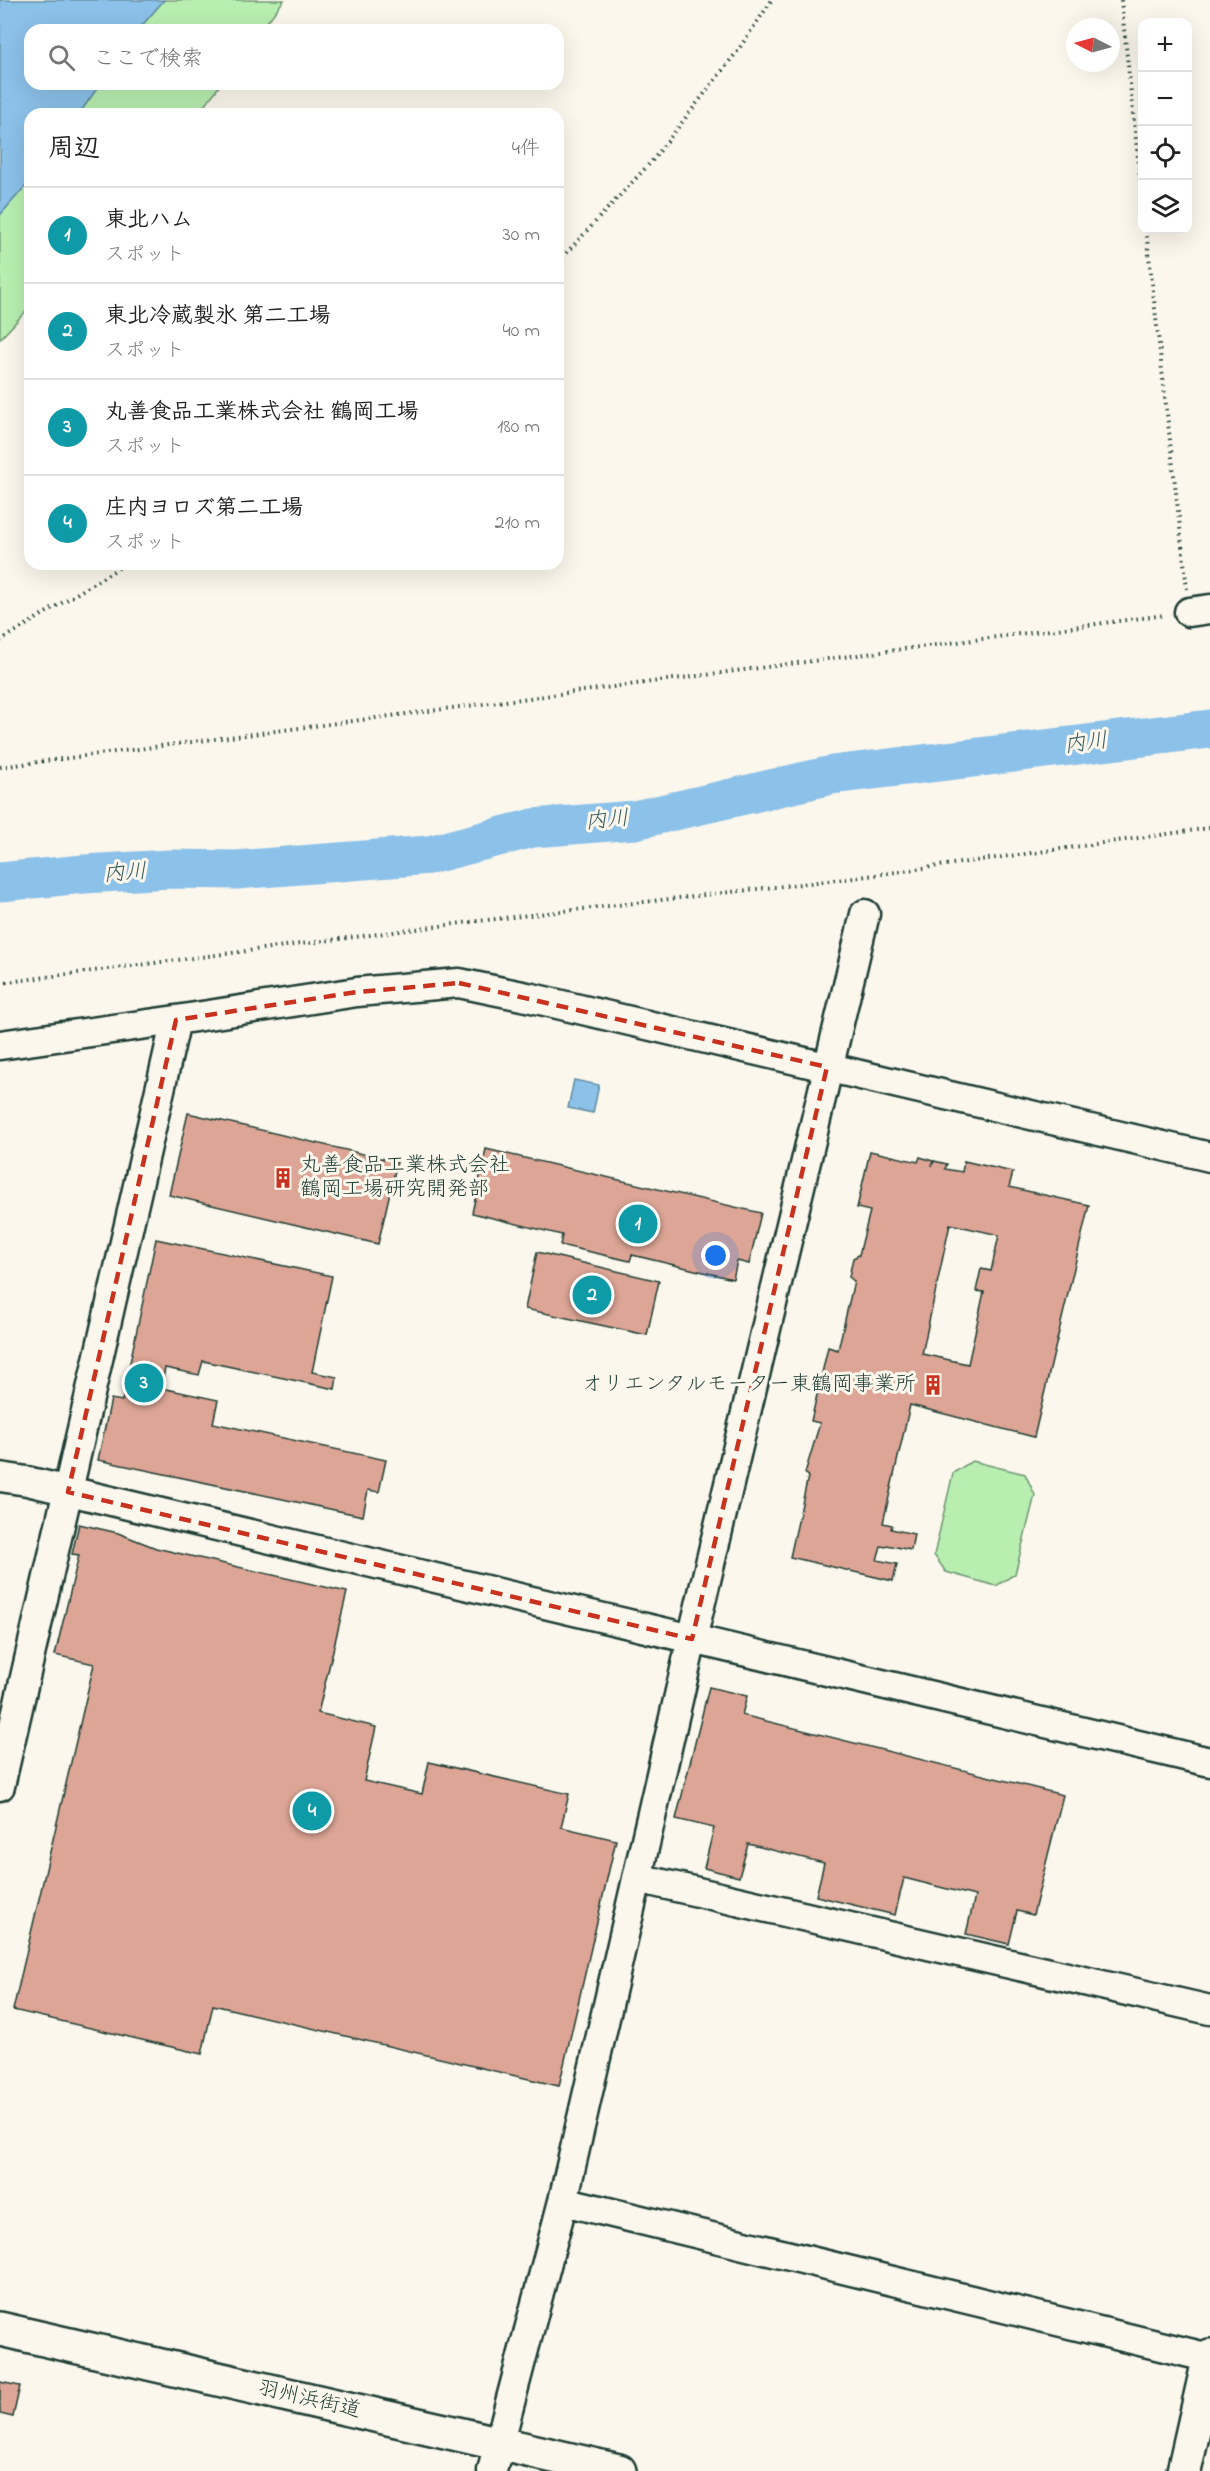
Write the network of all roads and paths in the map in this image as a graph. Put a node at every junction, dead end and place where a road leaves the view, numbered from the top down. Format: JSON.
{"nodes":[{"id":1,"x":772,"y":0,"type":"edge"},
{"id":2,"x":1120,"y":0,"type":"edge"},
{"id":3,"x":1141,"y":180,"type":"edge"},
{"id":4,"x":1147,"y":234,"type":"edge"},
{"id":5,"x":564,"y":256,"type":"edge"},
{"id":6,"x":115,"y":570,"type":"edge"},
{"id":7,"x":1200,"y":610,"type":"edge"},
{"id":8,"x":0,"y":641,"type":"edge"},
{"id":9,"x":0,"y":767,"type":"edge"},
{"id":10,"x":1210,"y":828,"type":"edge"},
{"id":11,"x":865,"y":914,"type":"dead end"},
{"id":12,"x":0,"y":983,"type":"edge"},
{"id":13,"x":176,"y":1020,"type":"junction"},
{"id":14,"x":0,"y":1045,"type":"edge"},
{"id":15,"x":827,"y":1067,"type":"junction"},
{"id":16,"x":1210,"y":1157,"type":"edge"},
{"id":17,"x":0,"y":1477,"type":"edge"},
{"id":18,"x":68,"y":1491,"type":"junction"},
{"id":19,"x":692,"y":1639,"type":"junction"},
{"id":20,"x":11,"y":1690,"type":"edge"},
{"id":21,"x":1210,"y":1762,"type":"edge"},
{"id":22,"x":0,"y":1786,"type":"edge"},
{"id":23,"x":637,"y":1878,"type":"junction"},
{"id":24,"x":1210,"y":2010,"type":"edge"},
{"id":25,"x":563,"y":2201,"type":"junction"},
{"id":26,"x":0,"y":2329,"type":"edge"},
{"id":27,"x":1210,"y":2357,"type":"edge"},
{"id":28,"x":495,"y":2457,"type":"edge"},
{"id":29,"x":619,"y":2471,"type":"edge"},
{"id":30,"x":1184,"y":2471,"type":"edge"}],
"edges":[{"from":1,"to":5,"type":"path"},
{"from":2,"to":3,"type":"path"},
{"from":4,"to":7,"type":"path"},
{"from":6,"to":8,"type":"path"},
{"from":7,"to":9,"type":"path"},
{"from":10,"to":12,"type":"path"},
{"from":11,"to":15,"type":"street"},
{"from":13,"to":14,"type":"street"},
{"from":13,"to":15,"type":"street"},
{"from":13,"to":18,"type":"street"},
{"from":15,"to":16,"type":"street"},
{"from":15,"to":19,"type":"street"},
{"from":17,"to":18,"type":"street"},
{"from":18,"to":19,"type":"street"},
{"from":18,"to":20,"type":"street"},
{"from":19,"to":21,"type":"street"},
{"from":19,"to":23,"type":"street"},
{"from":20,"to":22,"type":"street"},
{"from":23,"to":24,"type":"street"},
{"from":23,"to":25,"type":"street"},
{"from":25,"to":27,"type":"street"},
{"from":25,"to":28,"type":"street"},
{"from":26,"to":28,"type":"main road","name":"羽州浜街道"},
{"from":27,"to":30,"type":"main road"},
{"from":28,"to":29,"type":"main road","name":"羽州浜街道"}]}
